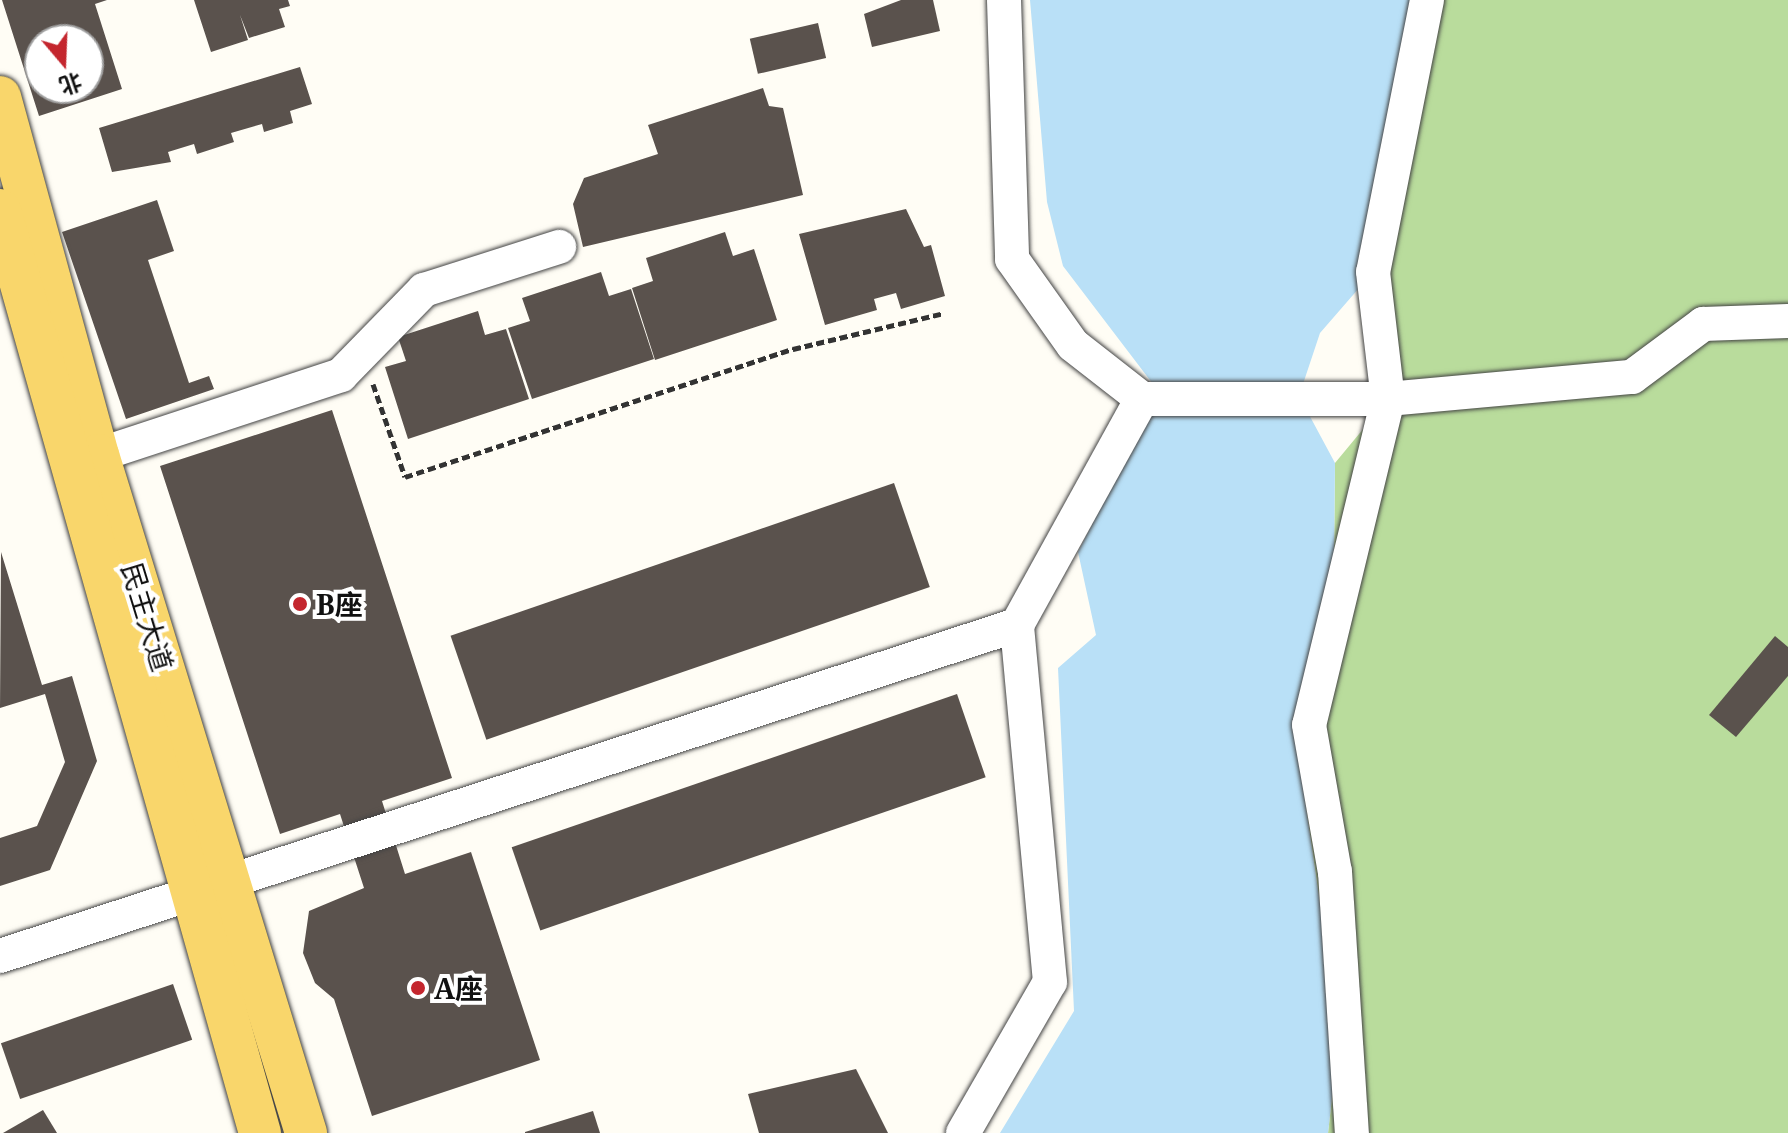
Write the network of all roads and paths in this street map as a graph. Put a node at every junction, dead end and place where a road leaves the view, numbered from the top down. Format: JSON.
{"nodes":[{"id":1,"x":1004,"y":0,"type":"edge"},
{"id":2,"x":1427,"y":0,"type":"edge"},
{"id":3,"x":0,"y":97,"type":"edge"},
{"id":4,"x":0,"y":210,"type":"edge"},
{"id":5,"x":559,"y":247,"type":"dead end"},
{"id":6,"x":944,"y":313,"type":"dead end"},
{"id":7,"x":1788,"y":321,"type":"edge"},
{"id":8,"x":362,"y":353,"type":"junction"},
{"id":9,"x":1388,"y":399,"type":"junction"},
{"id":10,"x":1145,"y":400,"type":"junction"},
{"id":11,"x":98,"y":455,"type":"junction"},
{"id":12,"x":1017,"y":625,"type":"junction"},
{"id":13,"x":230,"y":884,"type":"junction"},
{"id":14,"x":187,"y":895,"type":"junction"},
{"id":15,"x":0,"y":956,"type":"edge"},
{"id":16,"x":260,"y":1133,"type":"edge"},
{"id":17,"x":306,"y":1133,"type":"edge"},
{"id":18,"x":963,"y":1133,"type":"edge"},
{"id":19,"x":1352,"y":1133,"type":"edge"}],
"edges":[{"from":1,"to":10,"type":"street"},
{"from":2,"to":9,"type":"street"},
{"from":3,"to":11,"type":"main road","name":"民主大道"},
{"from":4,"to":14,"type":"main road","name":"民主大道"},
{"from":5,"to":8,"type":"street"},
{"from":6,"to":8,"type":"path"},
{"from":7,"to":9,"type":"street"},
{"from":8,"to":11,"type":"street"},
{"from":9,"to":10,"type":"street"},
{"from":9,"to":19,"type":"street"},
{"from":10,"to":12,"type":"street"},
{"from":11,"to":13,"type":"main road","name":"民主大道"},
{"from":12,"to":13,"type":"street"},
{"from":12,"to":18,"type":"street"},
{"from":13,"to":14,"type":"street"},
{"from":13,"to":17,"type":"main road","name":"民主大道"},
{"from":14,"to":15,"type":"street"},
{"from":14,"to":16,"type":"main road","name":"民主大道"}]}
